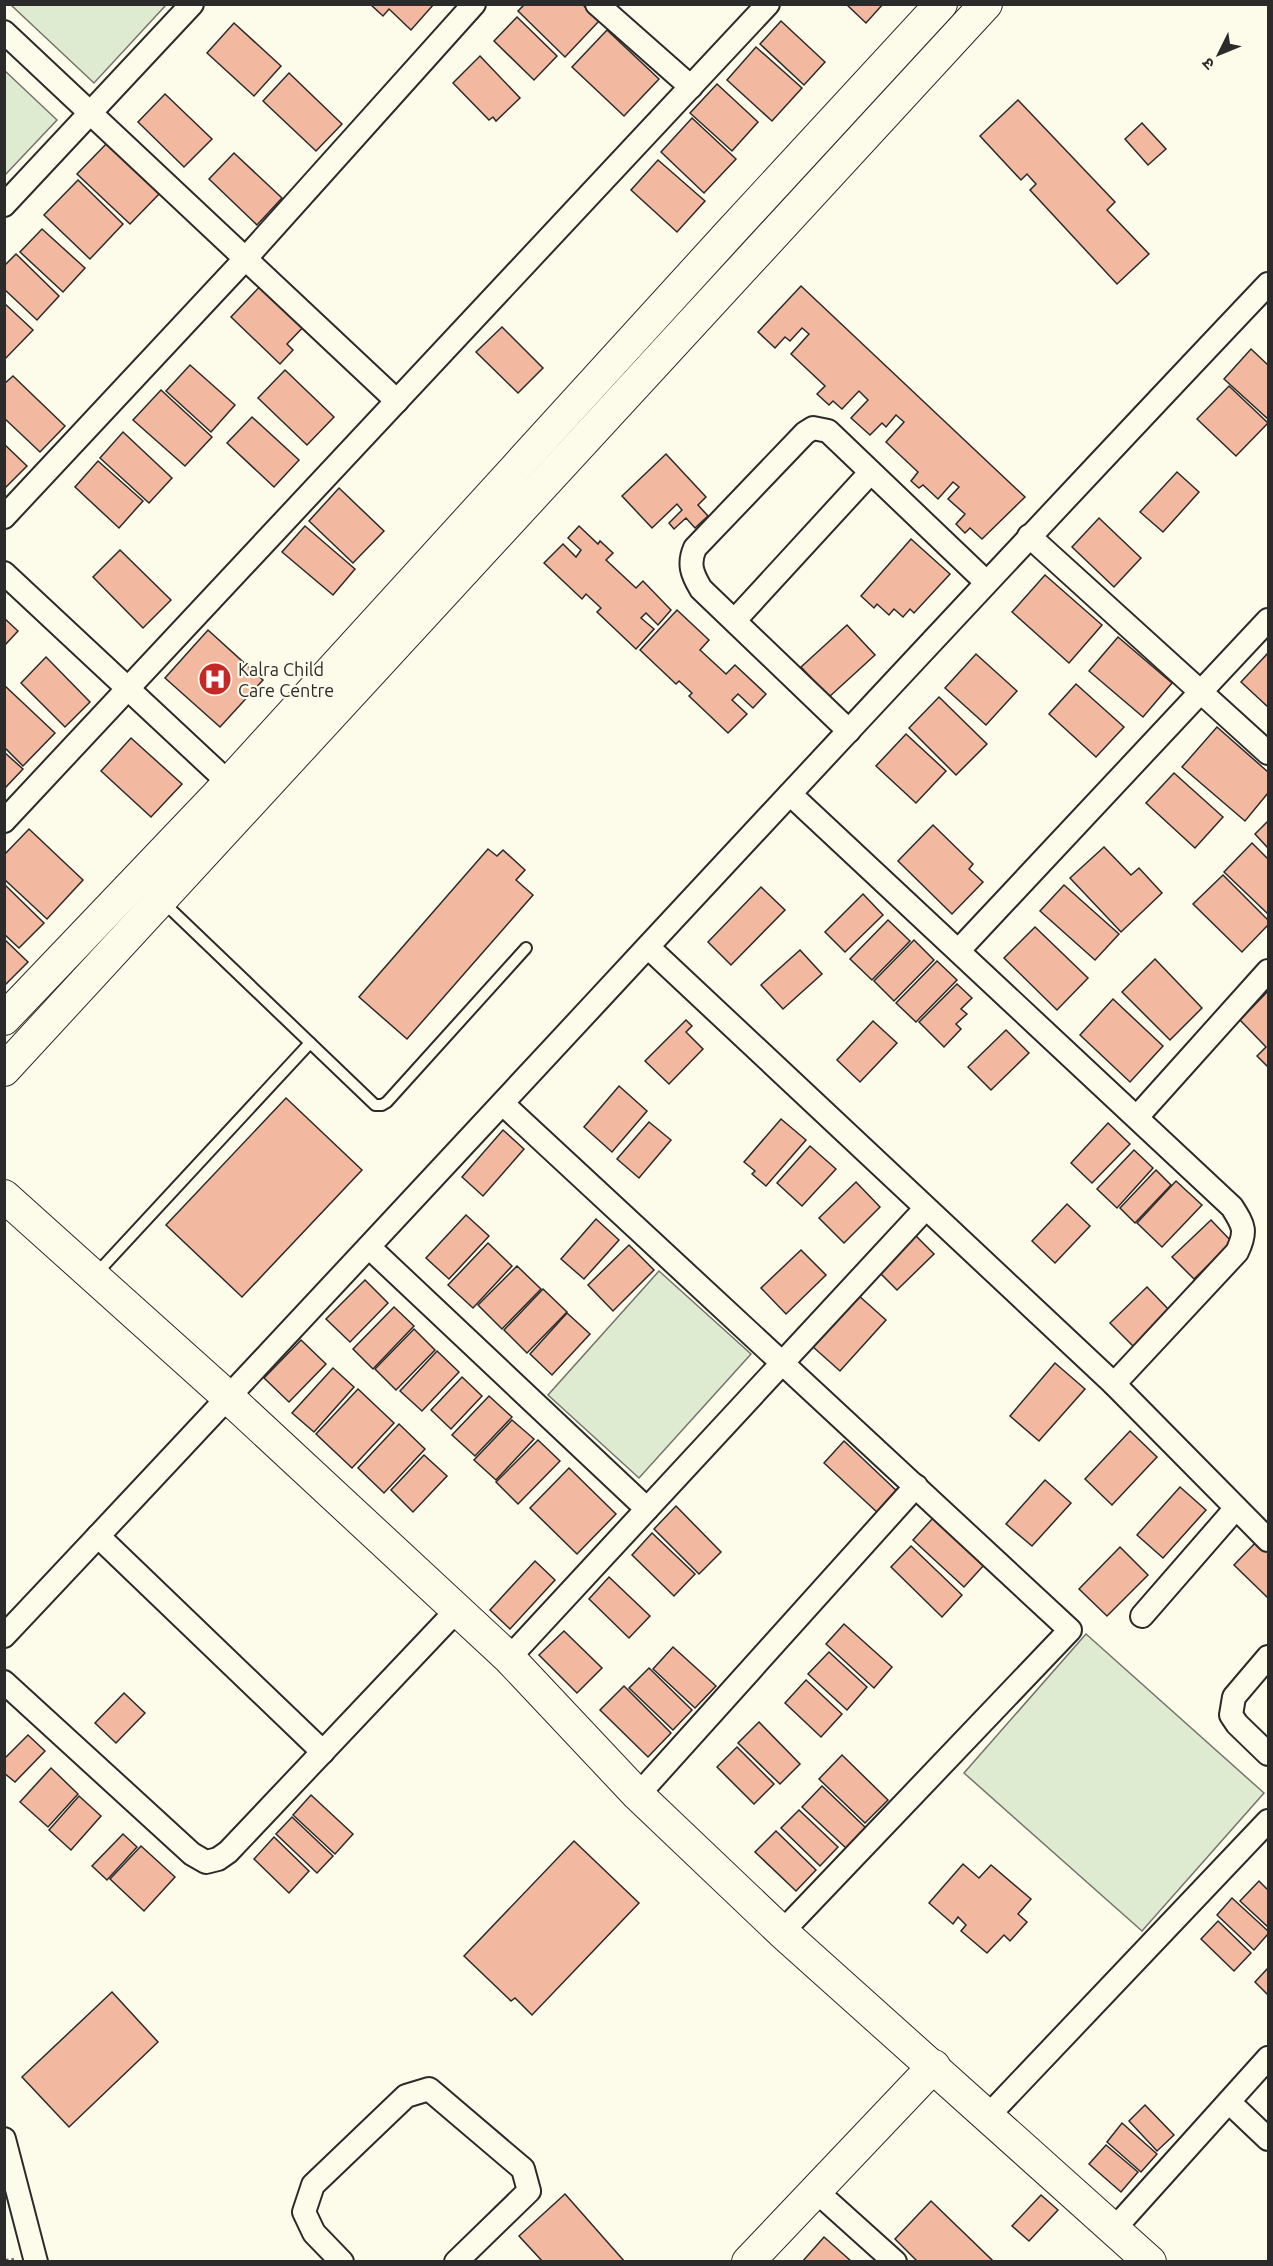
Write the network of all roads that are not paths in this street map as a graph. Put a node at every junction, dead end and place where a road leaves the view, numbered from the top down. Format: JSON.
{"nodes":[{"id":1,"x":192,"y":4,"type":"edge"},
{"id":2,"x":474,"y":4,"type":"edge"},
{"id":3,"x":597,"y":4,"type":"edge"},
{"id":4,"x":768,"y":4,"type":"edge"},
{"id":5,"x":941,"y":4,"type":"edge"},
{"id":6,"x":986,"y":4,"type":"edge"},
{"id":7,"x":919,"y":28,"type":"junction"},
{"id":8,"x":4,"y":32,"type":"edge"},
{"id":9,"x":943,"y":51,"type":"junction"},
{"id":10,"x":691,"y":87,"type":"junction"},
{"id":11,"x":91,"y":112,"type":"junction"},
{"id":12,"x":4,"y":205,"type":"edge"},
{"id":13,"x":246,"y":258,"type":"junction"},
{"id":14,"x":1269,"y":284,"type":"edge"},
{"id":15,"x":397,"y":401,"type":"junction"},
{"id":16,"x":870,"y":472,"type":"junction"},
{"id":17,"x":4,"y":517,"type":"edge"},
{"id":18,"x":1029,"y":536,"type":"junction"},
{"id":19,"x":4,"y":573,"type":"edge"},
{"id":20,"x":986,"y":582,"type":"junction"},
{"id":21,"x":735,"y":620,"type":"junction"},
{"id":22,"x":1269,"y":620,"type":"edge"},
{"id":23,"x":129,"y":688,"type":"junction"},
{"id":24,"x":1201,"y":692,"type":"junction"},
{"id":25,"x":849,"y":731,"type":"junction"},
{"id":26,"x":1269,"y":753,"type":"edge"},
{"id":27,"x":229,"y":783,"type":"junction"},
{"id":28,"x":790,"y":794,"type":"junction"},
{"id":29,"x":4,"y":821,"type":"edge"},
{"id":30,"x":150,"y":889,"type":"junction"},
{"id":31,"x":648,"y":947,"type":"junction"},
{"id":32,"x":525,"y":948,"type":"dead end"},
{"id":33,"x":959,"y":950,"type":"junction"},
{"id":34,"x":1269,"y":971,"type":"edge"},
{"id":35,"x":4,"y":1019,"type":"edge"},
{"id":36,"x":310,"y":1043,"type":"junction"},
{"id":37,"x":4,"y":1070,"type":"edge"},
{"id":38,"x":503,"y":1104,"type":"junction"},
{"id":39,"x":1137,"y":1117,"type":"junction"},
{"id":40,"x":4,"y":1196,"type":"edge"},
{"id":41,"x":925,"y":1209,"type":"junction"},
{"id":42,"x":370,"y":1248,"type":"junction"},
{"id":43,"x":94,"y":1277,"type":"junction"},
{"id":44,"x":782,"y":1364,"type":"junction"},
{"id":45,"x":1114,"y":1384,"type":"junction"},
{"id":46,"x":229,"y":1398,"type":"junction"},
{"id":47,"x":916,"y":1486,"type":"junction"},
{"id":48,"x":1236,"y":1508,"type":"junction"},
{"id":49,"x":647,"y":1509,"type":"junction"},
{"id":50,"x":98,"y":1536,"type":"junction"},
{"id":51,"x":1269,"y":1540,"type":"edge"},
{"id":52,"x":457,"y":1610,"type":"junction"},
{"id":53,"x":1142,"y":1616,"type":"dead end"},
{"id":54,"x":4,"y":1636,"type":"edge"},
{"id":55,"x":1269,"y":1657,"type":"edge"},
{"id":56,"x":509,"y":1658,"type":"junction"},
{"id":57,"x":4,"y":1682,"type":"edge"},
{"id":58,"x":323,"y":1752,"type":"junction"},
{"id":59,"x":1269,"y":1754,"type":"edge"},
{"id":60,"x":638,"y":1795,"type":"junction"},
{"id":61,"x":1269,"y":1821,"type":"edge"},
{"id":62,"x":782,"y":1932,"type":"junction"},
{"id":63,"x":1269,"y":2058,"type":"edge"},
{"id":64,"x":933,"y":2066,"type":"junction"},
{"id":65,"x":1229,"y":2102,"type":"junction"},
{"id":66,"x":987,"y":2117,"type":"junction"},
{"id":67,"x":4,"y":2139,"type":"edge"},
{"id":68,"x":1269,"y":2139,"type":"edge"},
{"id":69,"x":815,"y":2190,"type":"junction"},
{"id":70,"x":1115,"y":2228,"type":"junction"},
{"id":71,"x":36,"y":2262,"type":"edge"},
{"id":72,"x":342,"y":2262,"type":"edge"},
{"id":73,"x":456,"y":2262,"type":"edge"},
{"id":74,"x":748,"y":2262,"type":"edge"},
{"id":75,"x":895,"y":2262,"type":"edge"},
{"id":76,"x":1150,"y":2262,"type":"edge"}],
"edges":[{"from":1,"to":11,"type":"street"},
{"from":2,"to":13,"type":"street"},
{"from":3,"to":10,"type":"street"},
{"from":4,"to":10,"type":"street"},
{"from":5,"to":7,"type":"street"},
{"from":6,"to":9,"type":"street"},
{"from":7,"to":9,"type":"street"},
{"from":7,"to":27,"type":"street"},
{"from":8,"to":11,"type":"street"},
{"from":9,"to":30,"type":"street"},
{"from":10,"to":15,"type":"street"},
{"from":11,"to":12,"type":"street"},
{"from":11,"to":13,"type":"street"},
{"from":13,"to":15,"type":"street"},
{"from":13,"to":17,"type":"street"},
{"from":14,"to":18,"type":"street"},
{"from":15,"to":23,"type":"street"},
{"from":16,"to":20,"type":"street"},
{"from":16,"to":21,"type":"street"},
{"from":16,"to":21,"type":"street"},
{"from":18,"to":20,"type":"street"},
{"from":18,"to":24,"type":"street"},
{"from":19,"to":23,"type":"street"},
{"from":20,"to":25,"type":"street"},
{"from":21,"to":25,"type":"street"},
{"from":22,"to":24,"type":"street"},
{"from":23,"to":27,"type":"street"},
{"from":23,"to":29,"type":"street"},
{"from":24,"to":26,"type":"street"},
{"from":24,"to":33,"type":"street"},
{"from":25,"to":28,"type":"street"},
{"from":27,"to":30,"type":"street"},
{"from":28,"to":31,"type":"street"},
{"from":28,"to":33,"type":"street"},
{"from":30,"to":35,"type":"street"},
{"from":30,"to":36,"type":"lane"},
{"from":30,"to":37,"type":"street"},
{"from":31,"to":38,"type":"street"},
{"from":31,"to":41,"type":"street"},
{"from":32,"to":36,"type":"lane"},
{"from":33,"to":39,"type":"street"},
{"from":34,"to":39,"type":"street"},
{"from":36,"to":43,"type":"lane"},
{"from":38,"to":42,"type":"street"},
{"from":38,"to":44,"type":"street"},
{"from":39,"to":45,"type":"street"},
{"from":40,"to":43,"type":"street"},
{"from":41,"to":44,"type":"street"},
{"from":41,"to":45,"type":"street"},
{"from":42,"to":46,"type":"street"},
{"from":42,"to":49,"type":"street"},
{"from":43,"to":46,"type":"street"},
{"from":44,"to":47,"type":"street"},
{"from":44,"to":49,"type":"street"},
{"from":45,"to":48,"type":"street"},
{"from":46,"to":50,"type":"street"},
{"from":46,"to":52,"type":"street"},
{"from":47,"to":60,"type":"street"},
{"from":47,"to":62,"type":"street"},
{"from":48,"to":51,"type":"street"},
{"from":48,"to":53,"type":"street"},
{"from":49,"to":56,"type":"street"},
{"from":50,"to":54,"type":"street"},
{"from":50,"to":58,"type":"street"},
{"from":52,"to":56,"type":"street"},
{"from":52,"to":58,"type":"street"},
{"from":55,"to":59,"type":"street"},
{"from":56,"to":60,"type":"street"},
{"from":57,"to":58,"type":"street"},
{"from":60,"to":62,"type":"street"},
{"from":61,"to":66,"type":"street"},
{"from":62,"to":64,"type":"street"},
{"from":63,"to":65,"type":"street"},
{"from":64,"to":66,"type":"street"},
{"from":64,"to":69,"type":"street"},
{"from":65,"to":68,"type":"street"},
{"from":65,"to":70,"type":"street"},
{"from":66,"to":70,"type":"street"},
{"from":67,"to":71,"type":"street"},
{"from":69,"to":74,"type":"street"},
{"from":69,"to":75,"type":"street"},
{"from":70,"to":76,"type":"street"},
{"from":72,"to":73,"type":"street"}]}
